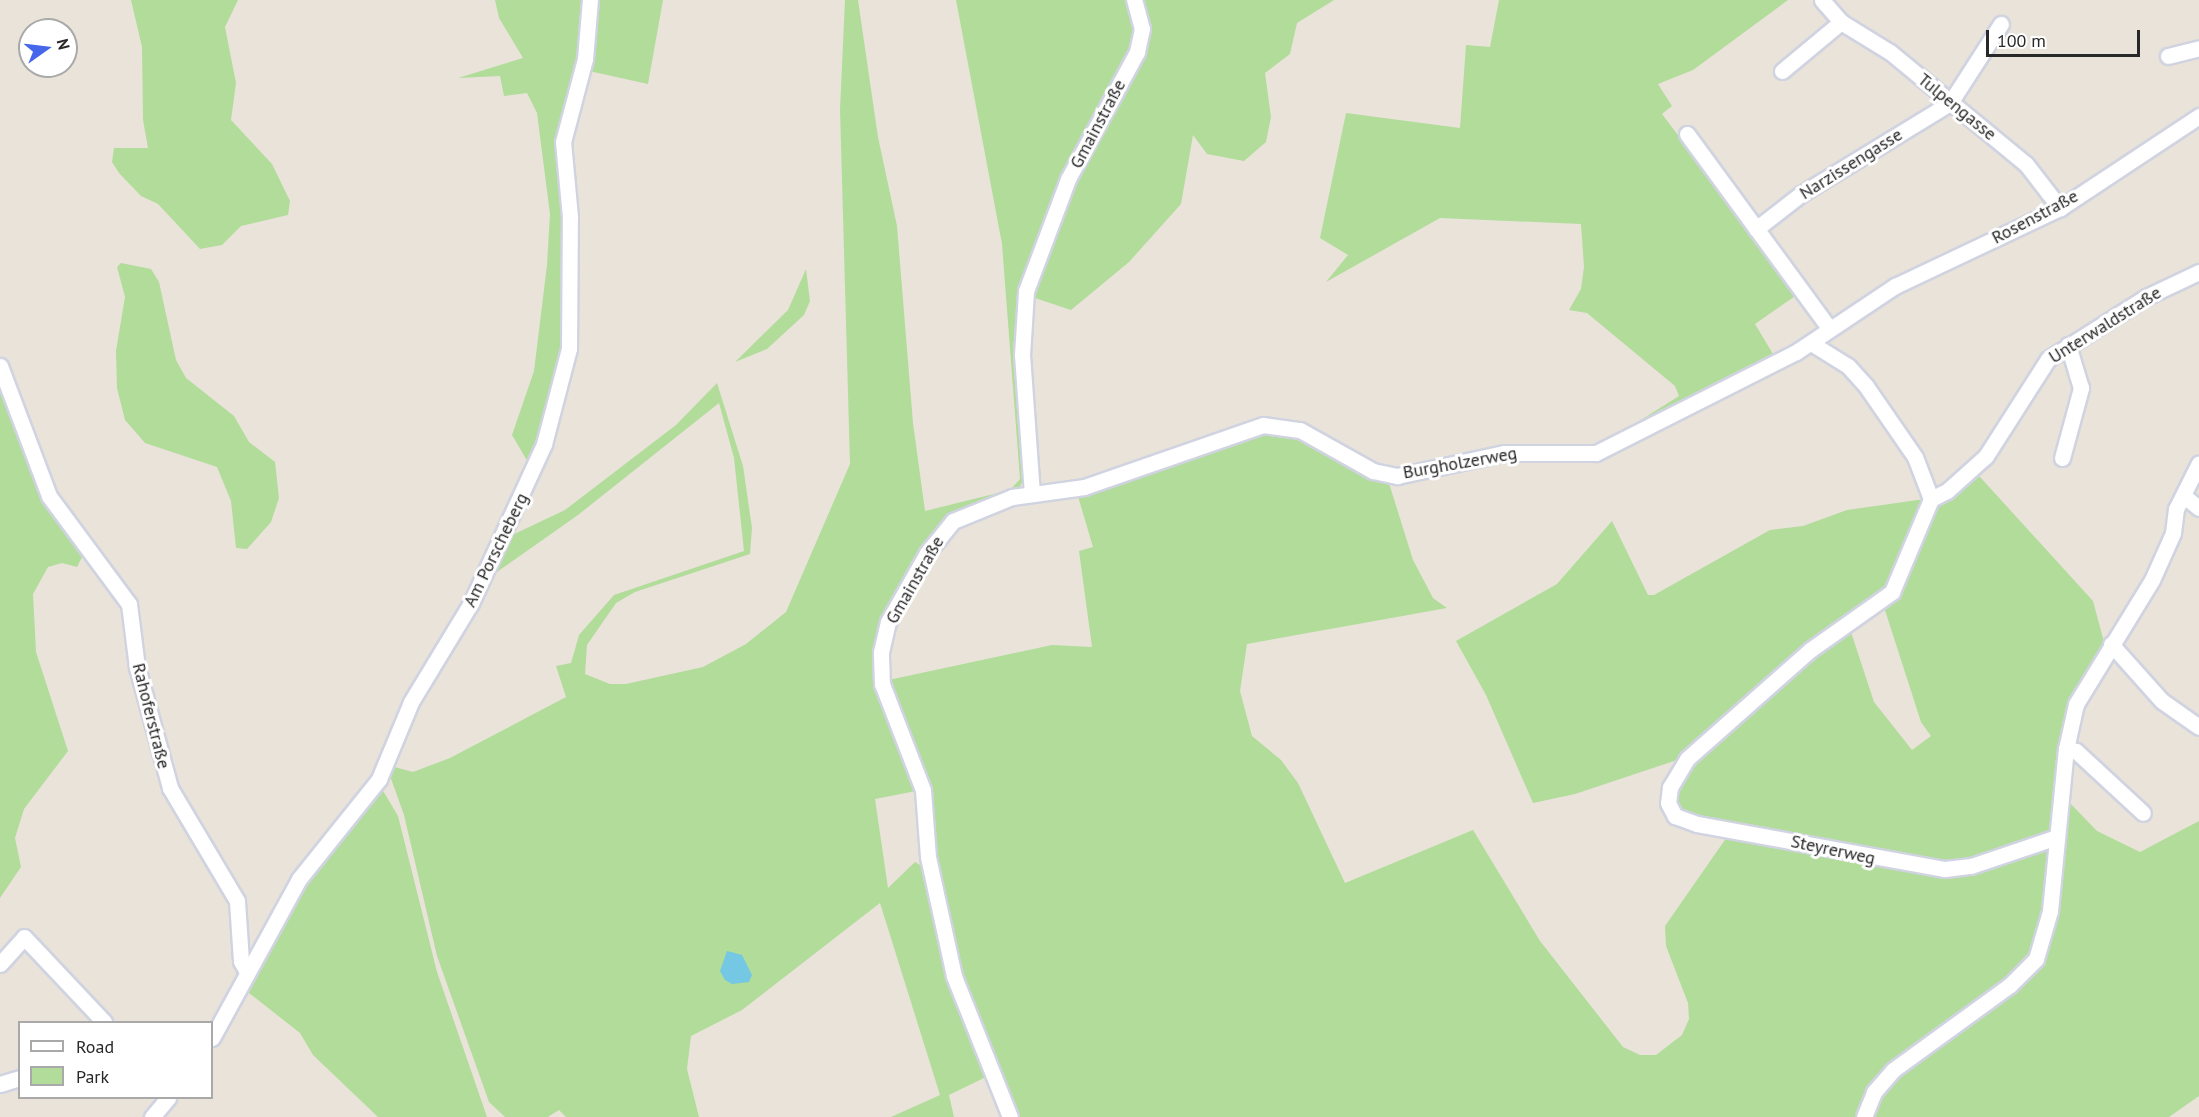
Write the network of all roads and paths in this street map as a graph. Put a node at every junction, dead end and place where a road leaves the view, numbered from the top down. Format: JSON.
{"nodes":[{"id":1,"x":590,"y":0,"type":"edge"},
{"id":2,"x":1134,"y":0,"type":"edge"},
{"id":3,"x":1822,"y":0,"type":"edge"},
{"id":4,"x":1841,"y":22,"type":"junction"},
{"id":5,"x":2001,"y":24,"type":"dead end"},
{"id":6,"x":2199,"y":48,"type":"edge"},
{"id":7,"x":2168,"y":56,"type":"dead end"},
{"id":8,"x":1782,"y":71,"type":"dead end"},
{"id":9,"x":1950,"y":103,"type":"junction"},
{"id":10,"x":2199,"y":116,"type":"edge"},
{"id":11,"x":1688,"y":134,"type":"dead end"},
{"id":12,"x":2060,"y":208,"type":"junction"},
{"id":13,"x":1756,"y":229,"type":"junction"},
{"id":14,"x":2199,"y":272,"type":"edge"},
{"id":15,"x":1863,"y":304,"type":"joint"},
{"id":16,"x":1829,"y":328,"type":"junction"},
{"id":17,"x":1811,"y":343,"type":"junction"},
{"id":18,"x":2068,"y":345,"type":"junction"},
{"id":19,"x":0,"y":366,"type":"edge"},
{"id":20,"x":2062,"y":458,"type":"dead end"},
{"id":21,"x":2199,"y":463,"type":"edge"},
{"id":22,"x":1032,"y":494,"type":"junction"},
{"id":23,"x":2184,"y":496,"type":"junction"},
{"id":24,"x":1931,"y":499,"type":"junction"},
{"id":25,"x":2199,"y":508,"type":"edge"},
{"id":26,"x":2111,"y":644,"type":"junction"},
{"id":27,"x":2199,"y":727,"type":"edge"},
{"id":28,"x":2067,"y":749,"type":"junction"},
{"id":29,"x":2143,"y":813,"type":"dead end"},
{"id":30,"x":2057,"y":837,"type":"junction"},
{"id":31,"x":0,"y":964,"type":"edge"},
{"id":32,"x":247,"y":972,"type":"junction"},
{"id":33,"x":98,"y":1020,"type":"edge"},
{"id":34,"x":213,"y":1036,"type":"edge"},
{"id":35,"x":18,"y":1079,"type":"edge"},
{"id":36,"x":0,"y":1084,"type":"edge"},
{"id":37,"x":167,"y":1099,"type":"edge"},
{"id":38,"x":152,"y":1117,"type":"edge"},
{"id":39,"x":1010,"y":1117,"type":"edge"},
{"id":40,"x":1864,"y":1117,"type":"edge"}],
"edges":[{"from":1,"to":32,"type":"street","name":"Am Porscheberg"},
{"from":2,"to":22,"type":"street","name":"Gmainstraße"},
{"from":3,"to":4,"type":"street","name":"Tulpengasse"},
{"from":4,"to":8,"type":"street"},
{"from":4,"to":9,"type":"street","name":"Tulpengasse"},
{"from":5,"to":9,"type":"street"},
{"from":6,"to":7,"type":"street"},
{"from":9,"to":12,"type":"street","name":"Tulpengasse"},
{"from":9,"to":13,"type":"street","name":"Narzissengasse"},
{"from":10,"to":12,"type":"street","name":"Rosenstraße"},
{"from":11,"to":13,"type":"street"},
{"from":12,"to":15,"type":"street","name":"Rosenstraße"},
{"from":13,"to":16,"type":"street"},
{"from":14,"to":18,"type":"street","name":"Unterwaldstraße"},
{"from":15,"to":16,"type":"street","name":"Burgholzerweg"},
{"from":16,"to":17,"type":"street","name":"Burgholzerweg"},
{"from":17,"to":22,"type":"street","name":"Burgholzerweg"},
{"from":17,"to":24,"type":"street"},
{"from":18,"to":20,"type":"street"},
{"from":18,"to":24,"type":"street","name":"Unterwaldstraße"},
{"from":19,"to":32,"type":"street","name":"Rahoferstraße"},
{"from":21,"to":23,"type":"street"},
{"from":22,"to":39,"type":"street","name":"Gmainstraße"},
{"from":23,"to":25,"type":"street"},
{"from":23,"to":26,"type":"street"},
{"from":24,"to":30,"type":"street","name":"Steyrerweg"},
{"from":26,"to":27,"type":"street"},
{"from":26,"to":28,"type":"street"},
{"from":28,"to":29,"type":"street"},
{"from":28,"to":30,"type":"street"},
{"from":30,"to":40,"type":"street"},
{"from":31,"to":33,"type":"street"},
{"from":32,"to":34,"type":"street","name":"Am Porscheberg"},
{"from":35,"to":36,"type":"street"},
{"from":37,"to":38,"type":"street"}]}
